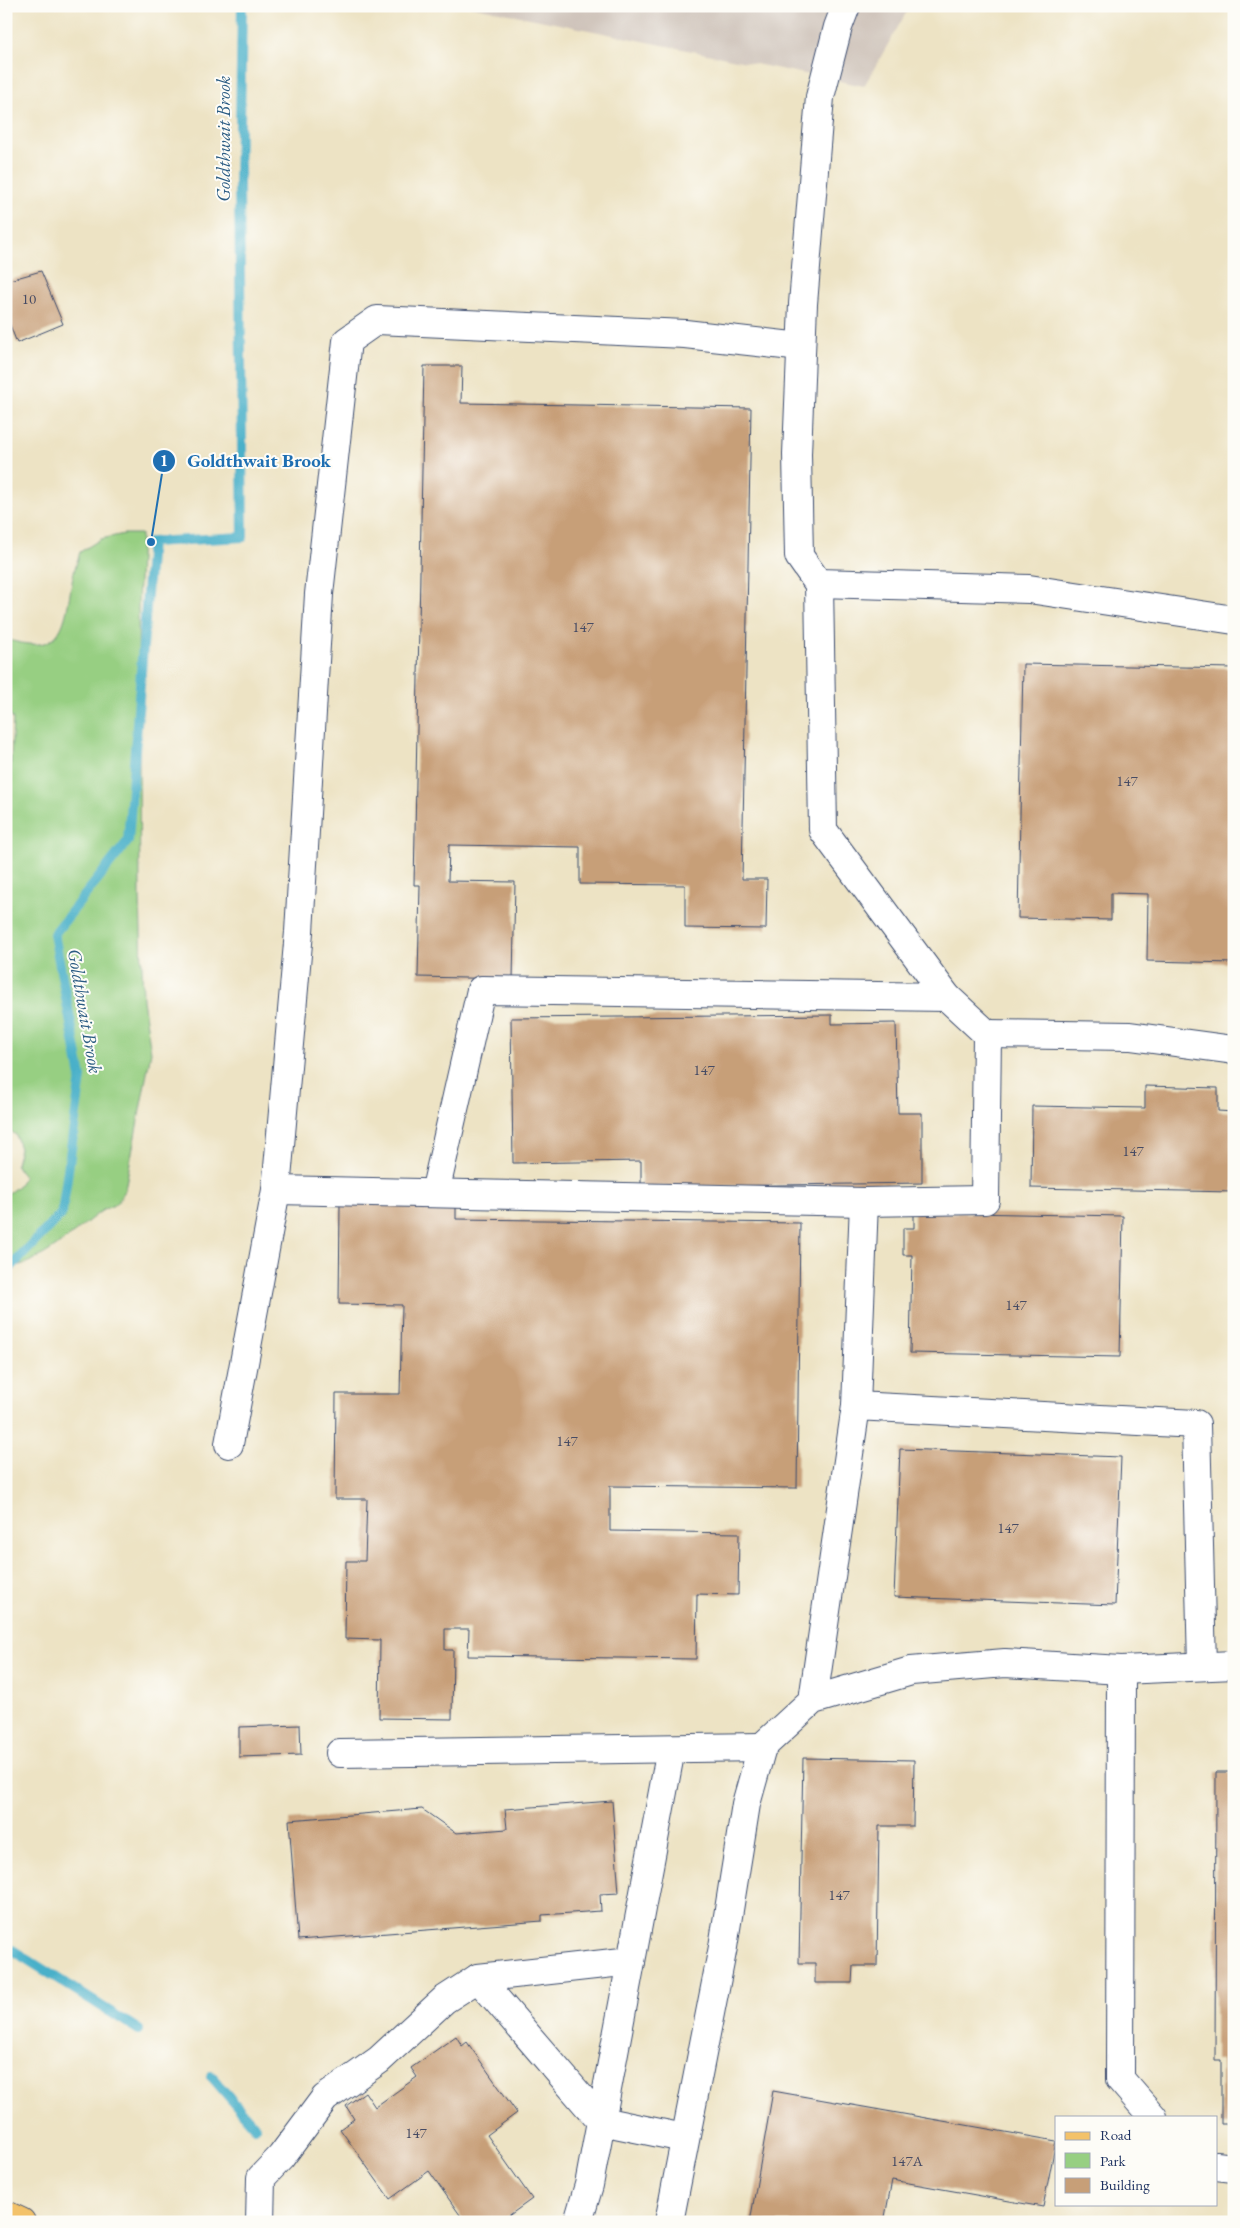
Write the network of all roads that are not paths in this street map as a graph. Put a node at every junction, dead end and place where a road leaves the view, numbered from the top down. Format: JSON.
{"nodes":[{"id":1,"x":846,"y":6,"type":"edge"},
{"id":2,"x":801,"y":347,"type":"junction"},
{"id":3,"x":819,"y":583,"type":"junction"},
{"id":4,"x":1234,"y":620,"type":"edge"},
{"id":5,"x":947,"y":997,"type":"junction"},
{"id":6,"x":987,"y":1034,"type":"junction"},
{"id":7,"x":1234,"y":1050,"type":"edge"},
{"id":8,"x":276,"y":1190,"type":"junction"},
{"id":9,"x":435,"y":1193,"type":"junction"},
{"id":10,"x":864,"y":1202,"type":"junction"},
{"id":11,"x":856,"y":1406,"type":"junction"},
{"id":12,"x":229,"y":1444,"type":"dead end"},
{"id":13,"x":1234,"y":1665,"type":"edge"},
{"id":14,"x":1202,"y":1666,"type":"junction"},
{"id":15,"x":1120,"y":1670,"type":"junction"},
{"id":16,"x":813,"y":1700,"type":"junction"},
{"id":17,"x":762,"y":1748,"type":"junction"},
{"id":18,"x":672,"y":1749,"type":"junction"},
{"id":19,"x":340,"y":1753,"type":"dead end"},
{"id":20,"x":631,"y":1961,"type":"junction"},
{"id":21,"x":478,"y":1978,"type":"junction"},
{"id":22,"x":1152,"y":2116,"type":"edge"},
{"id":23,"x":601,"y":2121,"type":"junction"},
{"id":24,"x":684,"y":2138,"type":"junction"},
{"id":25,"x":1218,"y":2166,"type":"edge"},
{"id":26,"x":1234,"y":2168,"type":"edge"},
{"id":27,"x":6,"y":2215,"type":"edge"},
{"id":28,"x":21,"y":2222,"type":"edge"},
{"id":29,"x":260,"y":2222,"type":"edge"},
{"id":30,"x":578,"y":2222,"type":"edge"},
{"id":31,"x":669,"y":2222,"type":"edge"}],
"edges":[{"from":1,"to":2,"type":"lane"},
{"from":2,"to":3,"type":"lane"},
{"from":2,"to":8,"type":"lane"},
{"from":3,"to":4,"type":"lane"},
{"from":3,"to":5,"type":"lane"},
{"from":5,"to":6,"type":"lane"},
{"from":5,"to":9,"type":"lane"},
{"from":6,"to":7,"type":"lane"},
{"from":6,"to":10,"type":"lane"},
{"from":8,"to":9,"type":"lane"},
{"from":8,"to":12,"type":"lane"},
{"from":9,"to":10,"type":"lane"},
{"from":10,"to":11,"type":"lane"},
{"from":11,"to":14,"type":"lane"},
{"from":11,"to":16,"type":"lane"},
{"from":13,"to":14,"type":"lane"},
{"from":14,"to":15,"type":"lane"},
{"from":15,"to":16,"type":"lane"},
{"from":15,"to":22,"type":"lane"},
{"from":16,"to":17,"type":"lane"},
{"from":17,"to":18,"type":"lane"},
{"from":17,"to":24,"type":"lane"},
{"from":18,"to":19,"type":"lane"},
{"from":18,"to":20,"type":"lane"},
{"from":20,"to":21,"type":"lane"},
{"from":20,"to":23,"type":"lane"},
{"from":21,"to":23,"type":"lane"},
{"from":21,"to":29,"type":"lane"},
{"from":23,"to":24,"type":"lane"},
{"from":23,"to":30,"type":"lane"},
{"from":24,"to":31,"type":"lane"},
{"from":25,"to":26,"type":"lane"},
{"from":27,"to":28,"type":"main road"}]}
